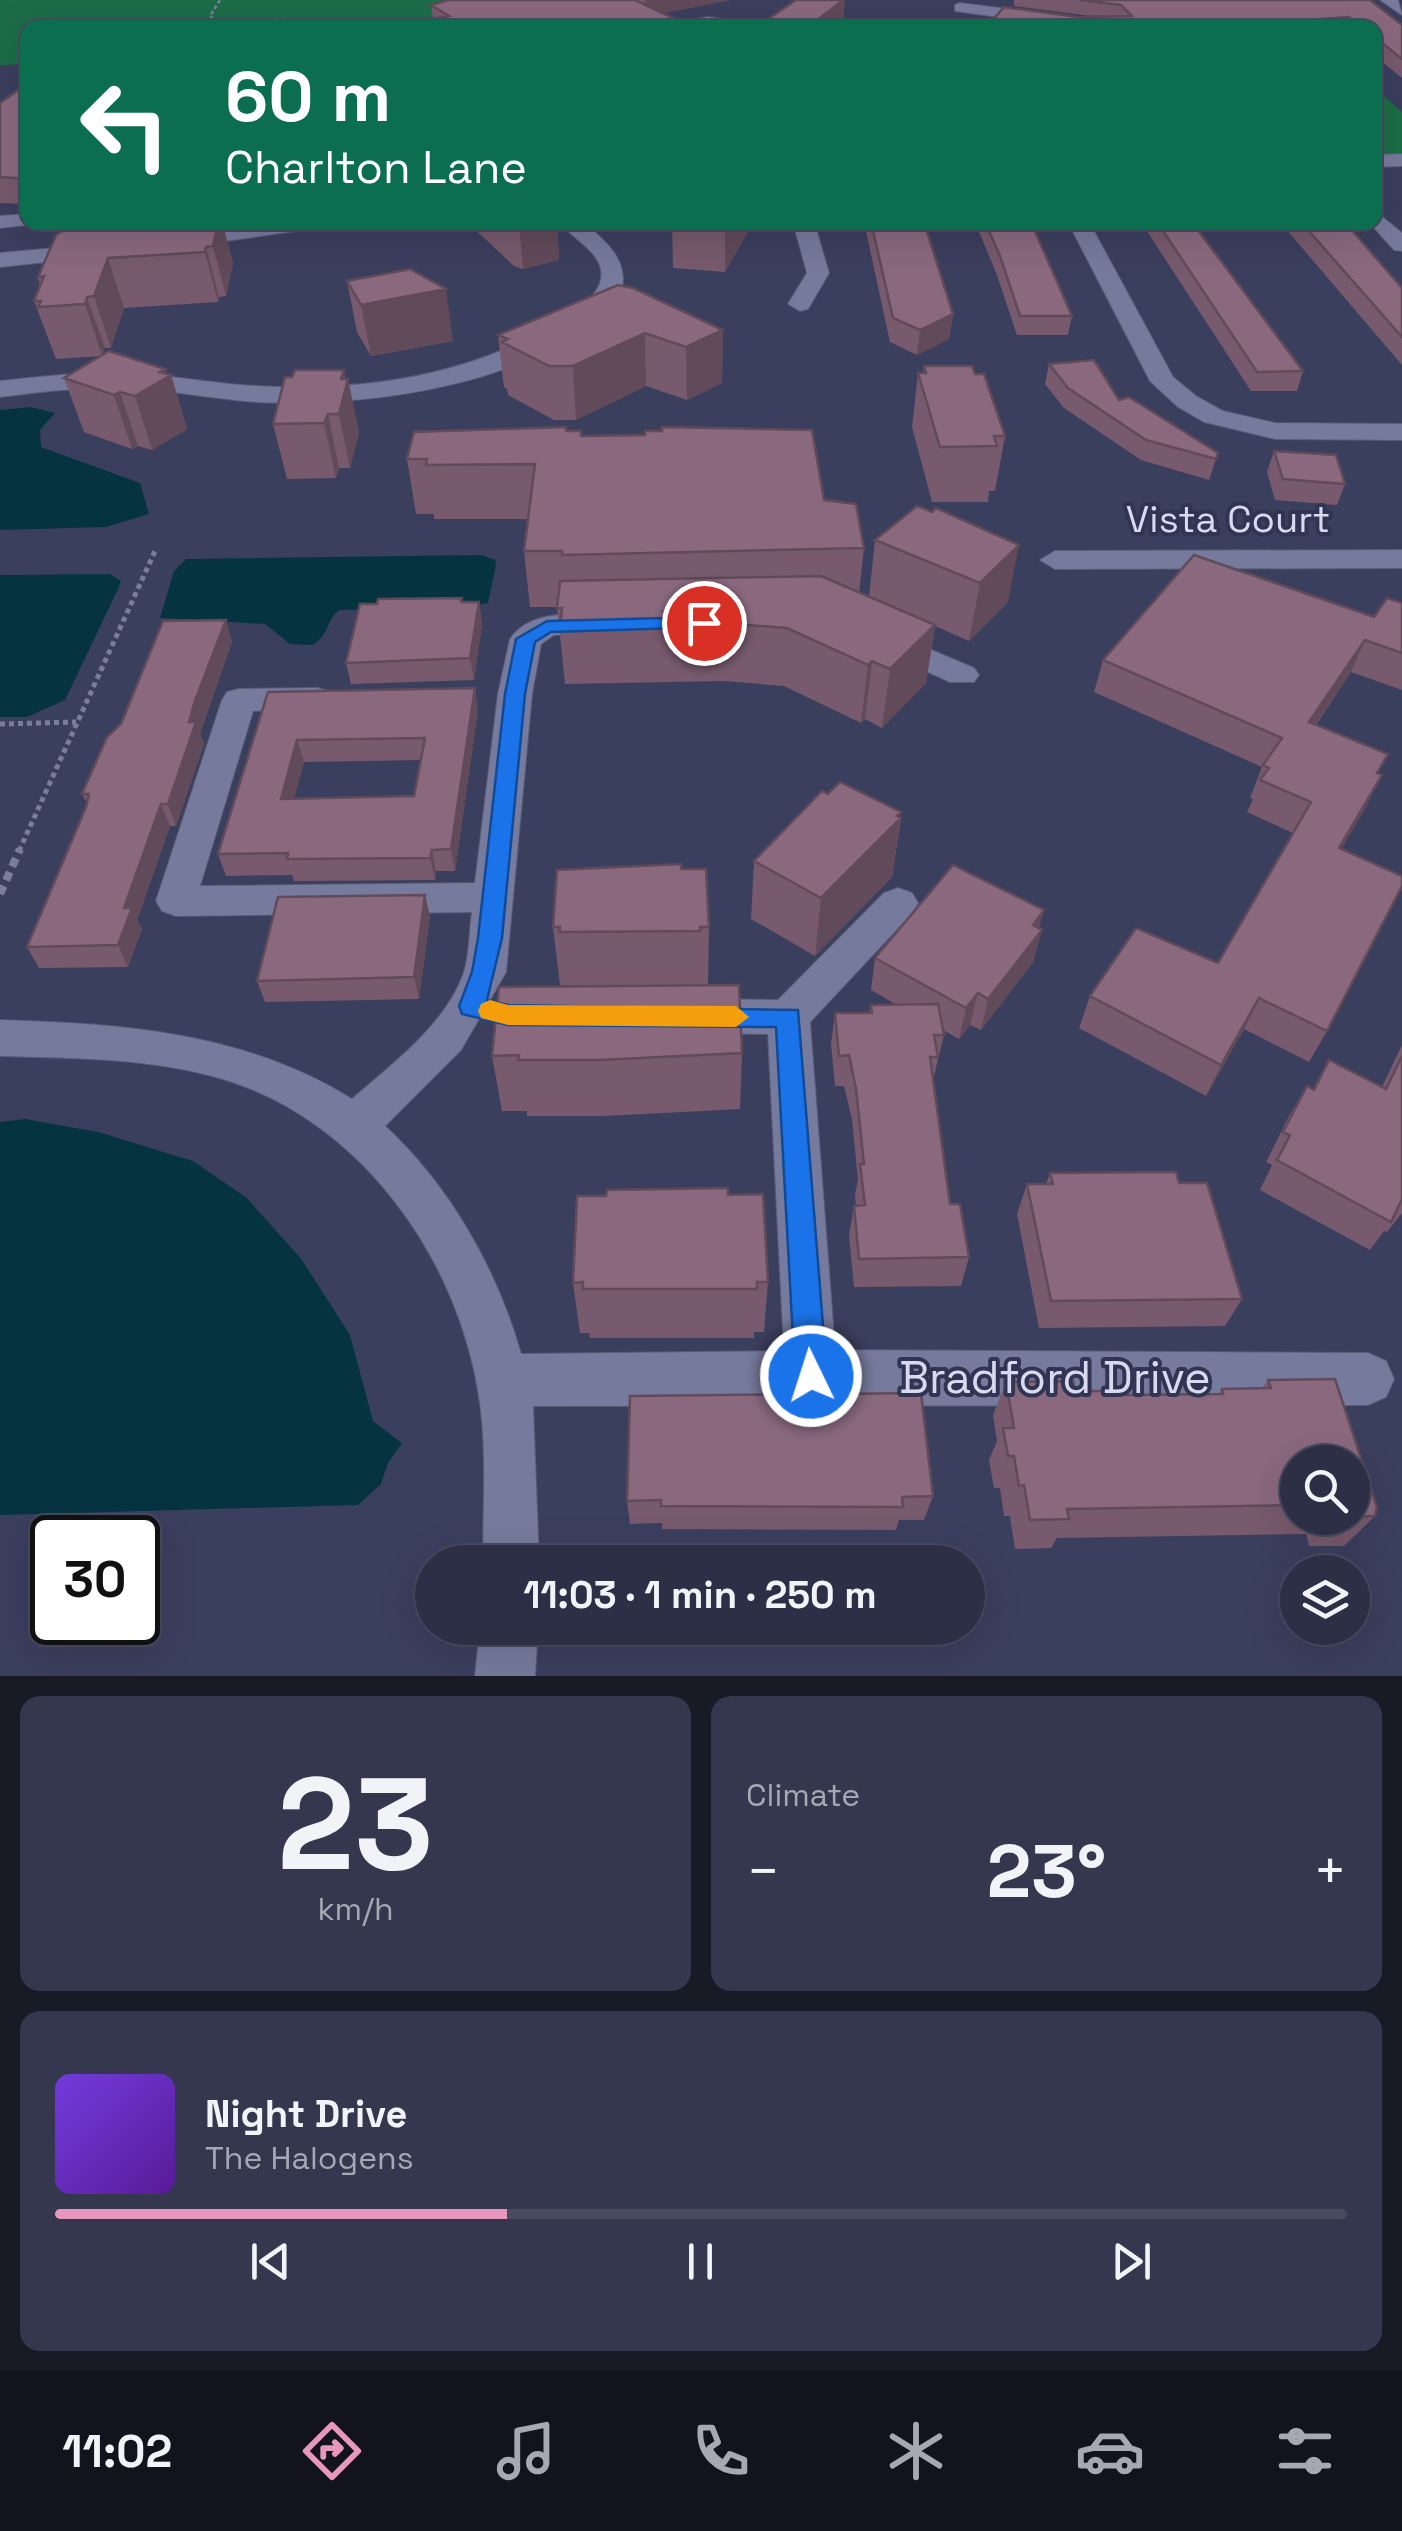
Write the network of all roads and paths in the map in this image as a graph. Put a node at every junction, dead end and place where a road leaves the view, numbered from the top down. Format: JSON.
{"nodes":[{"id":1,"x":1388,"y":0,"type":"edge"},
{"id":2,"x":960,"y":8,"type":"edge"},
{"id":3,"x":1402,"y":10,"type":"edge"},
{"id":4,"x":214,"y":20,"type":"edge"},
{"id":5,"x":287,"y":20,"type":"edge"},
{"id":6,"x":1055,"y":20,"type":"edge"},
{"id":7,"x":1382,"y":224,"type":"edge"},
{"id":8,"x":232,"y":230,"type":"edge"},
{"id":9,"x":580,"y":230,"type":"edge"},
{"id":10,"x":805,"y":230,"type":"edge"},
{"id":11,"x":1082,"y":230,"type":"edge"},
{"id":12,"x":161,"y":244,"type":"edge"},
{"id":13,"x":1402,"y":245,"type":"edge"},
{"id":14,"x":123,"y":248,"type":"edge"},
{"id":15,"x":0,"y":260,"type":"edge"},
{"id":16,"x":800,"y":304,"type":"dead end"},
{"id":17,"x":0,"y":390,"type":"edge"},
{"id":18,"x":1402,"y":432,"type":"edge"},
{"id":19,"x":155,"y":552,"type":"dead end"},
{"id":20,"x":1402,"y":559,"type":"edge"},
{"id":21,"x":1055,"y":560,"type":"dead end"},
{"id":22,"x":640,"y":624,"type":"edge"},
{"id":23,"x":851,"y":625,"type":"edge"},
{"id":24,"x":962,"y":674,"type":"dead end"},
{"id":25,"x":515,"y":694,"type":"junction"},
{"id":26,"x":476,"y":695,"type":"edge"},
{"id":27,"x":357,"y":698,"type":"edge"},
{"id":28,"x":76,"y":722,"type":"junction"},
{"id":29,"x":0,"y":724,"type":"edge"},
{"id":30,"x":0,"y":894,"type":"edge"},
{"id":31,"x":495,"y":897,"type":"junction"},
{"id":32,"x":898,"y":903,"type":"dead end"},
{"id":33,"x":658,"y":1016,"type":"edge"},
{"id":34,"x":788,"y":1017,"type":"junction"},
{"id":35,"x":0,"y":1038,"type":"edge"},
{"id":36,"x":353,"y":1126,"type":"junction"},
{"id":37,"x":811,"y":1376,"type":"junction"},
{"id":38,"x":502,"y":1380,"type":"junction"},
{"id":39,"x":1368,"y":1380,"type":"dead end"},
{"id":40,"x":511,"y":1545,"type":"edge"},
{"id":41,"x":508,"y":1645,"type":"edge"},
{"id":42,"x":506,"y":1676,"type":"edge"}],
"edges":[{"from":1,"to":3,"type":"street"},
{"from":2,"to":6,"type":"street"},
{"from":4,"to":5,"type":"path"},
{"from":7,"to":13,"type":"street"},
{"from":8,"to":12,"type":"street"},
{"from":9,"to":17,"type":"street"},
{"from":10,"to":16,"type":"street"},
{"from":11,"to":18,"type":"street"},
{"from":14,"to":15,"type":"street"},
{"from":19,"to":28,"type":"path"},
{"from":20,"to":21,"type":"street","name":"Vista Court"},
{"from":22,"to":25,"type":"street"},
{"from":23,"to":24,"type":"street"},
{"from":25,"to":26,"type":"street"},
{"from":25,"to":31,"type":"street"},
{"from":27,"to":31,"type":"street"},
{"from":28,"to":29,"type":"path"},
{"from":28,"to":30,"type":"path"},
{"from":31,"to":36,"type":"street"},
{"from":32,"to":34,"type":"street"},
{"from":33,"to":34,"type":"street"},
{"from":34,"to":37,"type":"street"},
{"from":35,"to":36,"type":"street"},
{"from":36,"to":38,"type":"street"},
{"from":37,"to":38,"type":"street","name":"Bradford Drive"},
{"from":37,"to":39,"type":"street","name":"Bradford Drive"},
{"from":38,"to":40,"type":"street"},
{"from":41,"to":42,"type":"street"}]}
